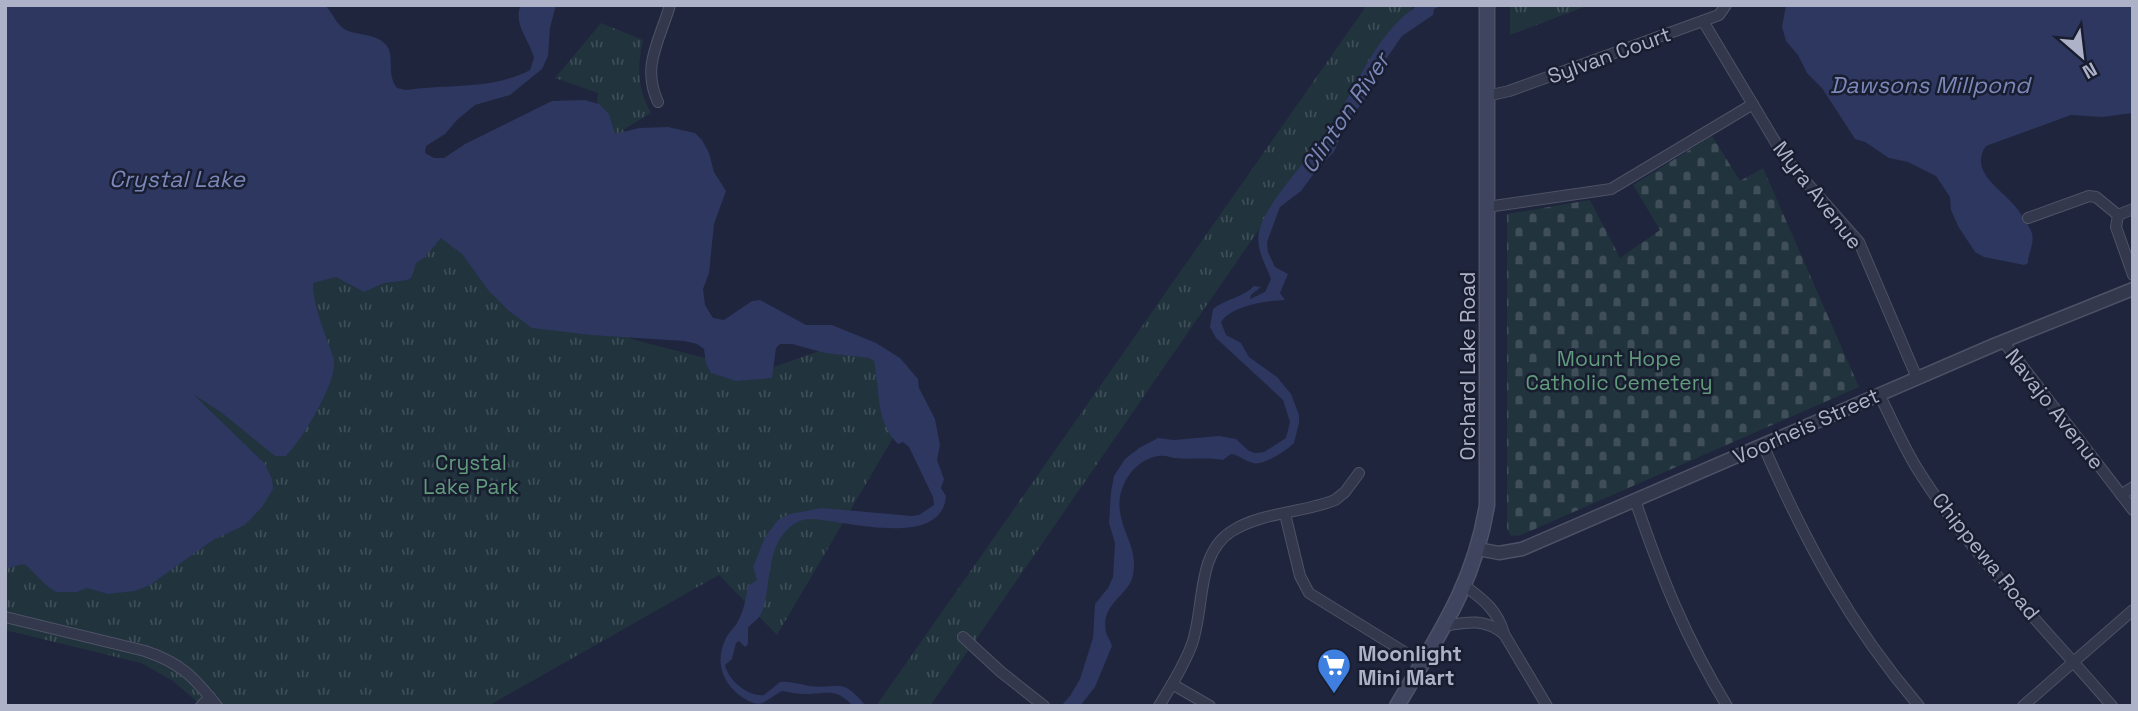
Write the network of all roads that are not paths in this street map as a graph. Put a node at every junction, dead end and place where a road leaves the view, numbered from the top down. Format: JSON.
{"nodes":[{"id":1,"x":670,"y":5,"type":"edge"},
{"id":2,"x":1487,"y":5,"type":"edge"},
{"id":3,"x":1726,"y":5,"type":"edge"},
{"id":4,"x":1703,"y":21,"type":"junction"},
{"id":5,"x":1487,"y":96,"type":"junction"},
{"id":6,"x":658,"y":102,"type":"dead end"},
{"id":7,"x":1753,"y":104,"type":"junction"},
{"id":8,"x":1487,"y":207,"type":"junction"},
{"id":9,"x":2133,"y":209,"type":"edge"},
{"id":10,"x":2118,"y":215,"type":"junction"},
{"id":11,"x":2028,"y":218,"type":"dead end"},
{"id":12,"x":2133,"y":275,"type":"edge"},
{"id":13,"x":2133,"y":289,"type":"edge"},
{"id":14,"x":2003,"y":341,"type":"junction"},
{"id":15,"x":1917,"y":378,"type":"junction"},
{"id":16,"x":1879,"y":394,"type":"junction"},
{"id":17,"x":1763,"y":445,"type":"junction"},
{"id":18,"x":1359,"y":473,"type":"dead end"},
{"id":19,"x":2133,"y":487,"type":"edge"},
{"id":20,"x":2121,"y":495,"type":"junction"},
{"id":21,"x":1635,"y":500,"type":"junction"},
{"id":22,"x":2133,"y":510,"type":"edge"},
{"id":23,"x":1285,"y":514,"type":"junction"},
{"id":24,"x":1478,"y":549,"type":"junction"},
{"id":25,"x":1465,"y":586,"type":"junction"},
{"id":26,"x":2133,"y":610,"type":"edge"},
{"id":27,"x":5,"y":617,"type":"edge"},
{"id":28,"x":1444,"y":626,"type":"junction"},
{"id":29,"x":1504,"y":634,"type":"junction"},
{"id":30,"x":963,"y":637,"type":"dead end"},
{"id":31,"x":2073,"y":661,"type":"junction"},
{"id":32,"x":1422,"y":663,"type":"junction"},
{"id":33,"x":1172,"y":684,"type":"junction"},
{"id":34,"x":213,"y":701,"type":"edge"},
{"id":35,"x":201,"y":706,"type":"edge"},
{"id":36,"x":1044,"y":706,"type":"edge"},
{"id":37,"x":1159,"y":706,"type":"edge"},
{"id":38,"x":1210,"y":706,"type":"edge"},
{"id":39,"x":1397,"y":706,"type":"edge"},
{"id":40,"x":1548,"y":706,"type":"edge"},
{"id":41,"x":1727,"y":706,"type":"edge"},
{"id":42,"x":1919,"y":706,"type":"edge"},
{"id":43,"x":2023,"y":706,"type":"edge"},
{"id":44,"x":2112,"y":706,"type":"edge"}],
"edges":[{"from":1,"to":6,"type":"street"},
{"from":2,"to":5,"type":"main road","name":"Orchard Lake Road"},
{"from":3,"to":4,"type":"street","name":"Sylvan Court"},
{"from":4,"to":5,"type":"street","name":"Sylvan Court"},
{"from":4,"to":7,"type":"street","name":"Myra Avenue"},
{"from":5,"to":8,"type":"main road","name":"Orchard Lake Road"},
{"from":7,"to":8,"type":"street"},
{"from":7,"to":15,"type":"street","name":"Myra Avenue"},
{"from":8,"to":24,"type":"main road","name":"Orchard Lake Road"},
{"from":9,"to":10,"type":"street"},
{"from":10,"to":11,"type":"street"},
{"from":10,"to":12,"type":"street"},
{"from":13,"to":14,"type":"street","name":"Voorheis Street"},
{"from":14,"to":15,"type":"street","name":"Voorheis Street"},
{"from":14,"to":20,"type":"street","name":"Navajo Avenue"},
{"from":15,"to":16,"type":"street","name":"Voorheis Street"},
{"from":16,"to":17,"type":"street","name":"Voorheis Street"},
{"from":16,"to":31,"type":"street","name":"Chippewa Road"},
{"from":17,"to":21,"type":"street","name":"Voorheis Street"},
{"from":17,"to":42,"type":"street"},
{"from":18,"to":23,"type":"street"},
{"from":19,"to":20,"type":"street"},
{"from":20,"to":22,"type":"street","name":"Navajo Avenue"},
{"from":21,"to":24,"type":"street","name":"Voorheis Street"},
{"from":21,"to":41,"type":"street"},
{"from":23,"to":32,"type":"street"},
{"from":23,"to":33,"type":"street"},
{"from":24,"to":25,"type":"main road","name":"Orchard Lake Road"},
{"from":25,"to":28,"type":"main road","name":"Orchard Lake Road"},
{"from":25,"to":29,"type":"street"},
{"from":26,"to":31,"type":"street"},
{"from":27,"to":34,"type":"street"},
{"from":28,"to":29,"type":"street"},
{"from":28,"to":32,"type":"main road","name":"Orchard Lake Road"},
{"from":29,"to":40,"type":"street"},
{"from":30,"to":36,"type":"street"},
{"from":31,"to":43,"type":"street"},
{"from":31,"to":44,"type":"street","name":"Chippewa Road"},
{"from":32,"to":39,"type":"main road","name":"Orchard Lake Road"},
{"from":33,"to":37,"type":"street"},
{"from":33,"to":38,"type":"street"},
{"from":34,"to":35,"type":"street"}]}
